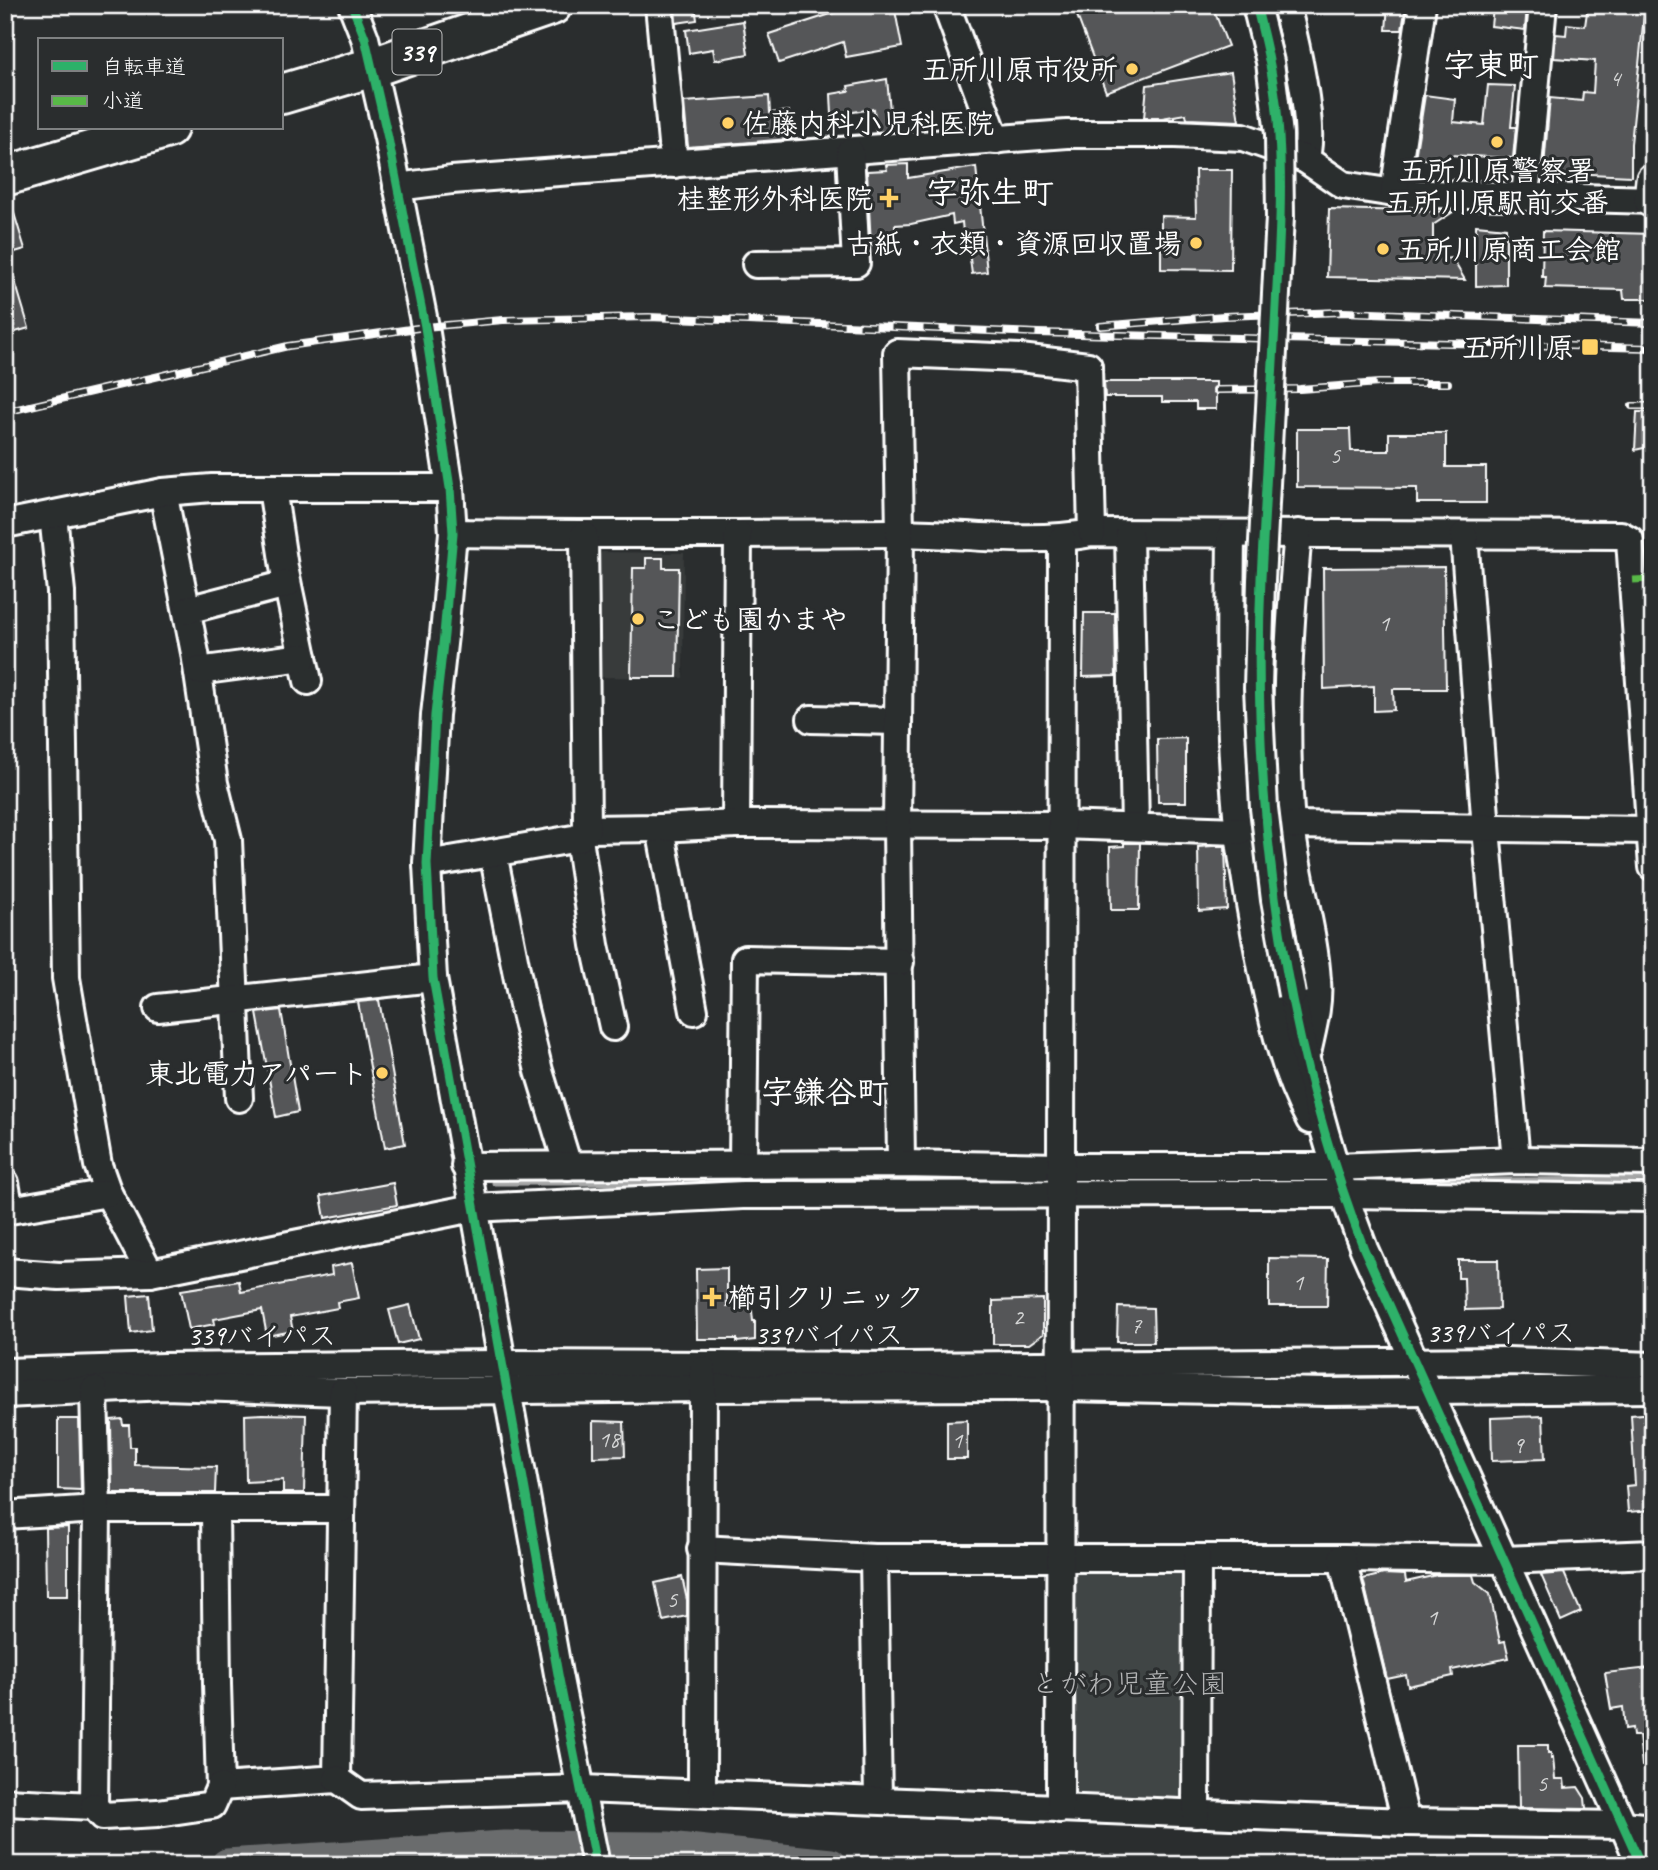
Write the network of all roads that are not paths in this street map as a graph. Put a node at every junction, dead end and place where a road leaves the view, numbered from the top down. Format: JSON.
{"nodes":[{"id":1,"x":352,"y":5,"type":"edge"},
{"id":2,"x":552,"y":5,"type":"edge"},
{"id":3,"x":659,"y":5,"type":"edge"},
{"id":4,"x":946,"y":5,"type":"edge"},
{"id":5,"x":1256,"y":5,"type":"edge"},
{"id":6,"x":1286,"y":5,"type":"edge"},
{"id":7,"x":1422,"y":5,"type":"edge"},
{"id":8,"x":1543,"y":5,"type":"edge"},
{"id":9,"x":373,"y":67,"type":"junction"},
{"id":10,"x":284,"y":93,"type":"edge"},
{"id":11,"x":161,"y":130,"type":"edge"},
{"id":12,"x":996,"y":140,"type":"junction"},
{"id":13,"x":850,"y":152,"type":"junction"},
{"id":14,"x":1305,"y":159,"type":"junction"},
{"id":15,"x":674,"y":164,"type":"junction"},
{"id":16,"x":5,"y":176,"type":"edge"},
{"id":17,"x":397,"y":187,"type":"junction"},
{"id":18,"x":1394,"y":193,"type":"junction"},
{"id":19,"x":1652,"y":194,"type":"edge"},
{"id":20,"x":1525,"y":197,"type":"junction"},
{"id":21,"x":756,"y":264,"type":"dead end"},
{"id":22,"x":272,"y":488,"type":"junction"},
{"id":23,"x":450,"y":488,"type":"junction"},
{"id":24,"x":163,"y":492,"type":"junction"},
{"id":25,"x":53,"y":515,"type":"junction"},
{"id":26,"x":5,"y":524,"type":"edge"},
{"id":27,"x":453,"y":533,"type":"junction"},
{"id":28,"x":900,"y":533,"type":"junction"},
{"id":29,"x":1092,"y":533,"type":"junction"},
{"id":30,"x":1298,"y":533,"type":"junction"},
{"id":31,"x":738,"y":534,"type":"junction"},
{"id":32,"x":1464,"y":534,"type":"junction"},
{"id":33,"x":583,"y":535,"type":"junction"},
{"id":34,"x":1129,"y":535,"type":"junction"},
{"id":35,"x":1231,"y":535,"type":"junction"},
{"id":36,"x":1062,"y":539,"type":"junction"},
{"id":37,"x":287,"y":584,"type":"junction"},
{"id":38,"x":187,"y":610,"type":"junction"},
{"id":39,"x":198,"y":671,"type":"junction"},
{"id":40,"x":811,"y":719,"type":"dead end"},
{"id":41,"x":898,"y":721,"type":"junction"},
{"id":42,"x":736,"y":824,"type":"junction"},
{"id":43,"x":897,"y":825,"type":"junction"},
{"id":44,"x":1060,"y":825,"type":"junction"},
{"id":45,"x":1292,"y":825,"type":"junction"},
{"id":46,"x":1135,"y":827,"type":"junction"},
{"id":47,"x":660,"y":828,"type":"junction"},
{"id":48,"x":1486,"y":829,"type":"junction"},
{"id":49,"x":1650,"y":830,"type":"junction"},
{"id":50,"x":1239,"y":831,"type":"junction"},
{"id":51,"x":583,"y":834,"type":"junction"},
{"id":52,"x":493,"y":853,"type":"junction"},
{"id":53,"x":427,"y":864,"type":"junction"},
{"id":54,"x":1653,"y":867,"type":"edge"},
{"id":55,"x":900,"y":962,"type":"junction"},
{"id":56,"x":433,"y":978,"type":"junction"},
{"id":57,"x":235,"y":999,"type":"junction"},
{"id":58,"x":158,"y":1008,"type":"dead end"},
{"id":59,"x":694,"y":1011,"type":"dead end"},
{"id":60,"x":613,"y":1027,"type":"dead end"},
{"id":61,"x":1306,"y":1059,"type":"junction"},
{"id":62,"x":239,"y":1098,"type":"dead end"},
{"id":63,"x":1326,"y":1140,"type":"junction"},
{"id":64,"x":1516,"y":1160,"type":"junction"},
{"id":65,"x":1653,"y":1162,"type":"edge"},
{"id":66,"x":901,"y":1164,"type":"junction"},
{"id":67,"x":743,"y":1165,"type":"junction"},
{"id":68,"x":465,"y":1166,"type":"junction"},
{"id":69,"x":568,"y":1166,"type":"junction"},
{"id":70,"x":1060,"y":1167,"type":"junction"},
{"id":71,"x":1335,"y":1167,"type":"junction"},
{"id":72,"x":5,"y":1183,"type":"edge"},
{"id":73,"x":108,"y":1193,"type":"junction"},
{"id":74,"x":1059,"y":1194,"type":"junction"},
{"id":75,"x":1343,"y":1194,"type":"junction"},
{"id":76,"x":1653,"y":1198,"type":"edge"},
{"id":77,"x":473,"y":1208,"type":"junction"},
{"id":78,"x":5,"y":1272,"type":"edge"},
{"id":79,"x":150,"y":1273,"type":"junction"},
{"id":80,"x":1415,"y":1363,"type":"junction"},
{"id":81,"x":1653,"y":1367,"type":"edge"},
{"id":82,"x":5,"y":1372,"type":"edge"},
{"id":83,"x":505,"y":1376,"type":"junction"},
{"id":84,"x":703,"y":1376,"type":"junction"},
{"id":85,"x":1062,"y":1376,"type":"junction"},
{"id":86,"x":1653,"y":1389,"type":"edge"},
{"id":87,"x":94,"y":1390,"type":"junction"},
{"id":88,"x":1427,"y":1390,"type":"junction"},
{"id":89,"x":343,"y":1392,"type":"junction"},
{"id":90,"x":5,"y":1394,"type":"edge"},
{"id":91,"x":97,"y":1509,"type":"junction"},
{"id":92,"x":341,"y":1509,"type":"junction"},
{"id":93,"x":215,"y":1510,"type":"junction"},
{"id":94,"x":5,"y":1515,"type":"edge"},
{"id":95,"x":701,"y":1549,"type":"junction"},
{"id":96,"x":1653,"y":1554,"type":"edge"},
{"id":97,"x":874,"y":1558,"type":"junction"},
{"id":98,"x":1061,"y":1558,"type":"junction"},
{"id":99,"x":1197,"y":1558,"type":"junction"},
{"id":100,"x":1342,"y":1558,"type":"junction"},
{"id":101,"x":1504,"y":1560,"type":"junction"},
{"id":102,"x":337,"y":1779,"type":"junction"},
{"id":103,"x":220,"y":1787,"type":"junction"},
{"id":104,"x":582,"y":1789,"type":"junction"},
{"id":105,"x":702,"y":1792,"type":"junction"},
{"id":106,"x":878,"y":1800,"type":"junction"},
{"id":107,"x":5,"y":1802,"type":"edge"},
{"id":108,"x":94,"y":1806,"type":"junction"},
{"id":109,"x":1060,"y":1809,"type":"junction"},
{"id":110,"x":1196,"y":1814,"type":"junction"},
{"id":111,"x":1406,"y":1822,"type":"junction"},
{"id":112,"x":1623,"y":1825,"type":"junction"},
{"id":113,"x":1653,"y":1828,"type":"edge"},
{"id":114,"x":596,"y":1865,"type":"edge"},
{"id":115,"x":1641,"y":1865,"type":"edge"}],
"edges":[{"from":1,"to":9,"type":"street"},
{"from":2,"to":9,"type":"highway","number":"339"},
{"from":3,"to":15,"type":"street"},
{"from":4,"to":12,"type":"street"},
{"from":5,"to":61,"type":"street","bridge":true},
{"from":6,"to":14,"type":"street"},
{"from":7,"to":18,"type":"street"},
{"from":8,"to":20,"type":"street"},
{"from":9,"to":10,"type":"highway","number":"339"},
{"from":9,"to":17,"type":"street"},
{"from":11,"to":16,"type":"highway"},
{"from":12,"to":13,"type":"street"},
{"from":12,"to":14,"type":"street"},
{"from":13,"to":15,"type":"street"},
{"from":13,"to":21,"type":"street"},
{"from":14,"to":18,"type":"street"},
{"from":15,"to":17,"type":"street"},
{"from":17,"to":23,"type":"street"},
{"from":18,"to":20,"type":"street"},
{"from":19,"to":20,"type":"street"},
{"from":22,"to":23,"type":"street"},
{"from":22,"to":24,"type":"street"},
{"from":22,"to":37,"type":"street"},
{"from":23,"to":27,"type":"street"},
{"from":24,"to":25,"type":"street"},
{"from":24,"to":38,"type":"street"},
{"from":25,"to":26,"type":"street"},
{"from":25,"to":73,"type":"street"},
{"from":27,"to":33,"type":"street"},
{"from":27,"to":53,"type":"street"},
{"from":28,"to":29,"type":"street"},
{"from":28,"to":31,"type":"street"},
{"from":28,"to":36,"type":"street"},
{"from":28,"to":41,"type":"street"},
{"from":29,"to":34,"type":"street"},
{"from":29,"to":36,"type":"street"},
{"from":30,"to":32,"type":"street"},
{"from":30,"to":35,"type":"street"},
{"from":30,"to":45,"type":"street"},
{"from":31,"to":33,"type":"street"},
{"from":31,"to":42,"type":"street"},
{"from":32,"to":48,"type":"street"},
{"from":32,"to":49,"type":"street"},
{"from":33,"to":51,"type":"street"},
{"from":34,"to":35,"type":"street"},
{"from":34,"to":46,"type":"street"},
{"from":35,"to":50,"type":"street"},
{"from":36,"to":44,"type":"street"},
{"from":37,"to":38,"type":"street"},
{"from":37,"to":39,"type":"street"},
{"from":38,"to":39,"type":"street"},
{"from":39,"to":57,"type":"street"},
{"from":40,"to":41,"type":"street"},
{"from":41,"to":43,"type":"street"},
{"from":42,"to":43,"type":"street"},
{"from":42,"to":47,"type":"street"},
{"from":43,"to":44,"type":"street"},
{"from":43,"to":55,"type":"street"},
{"from":44,"to":46,"type":"street"},
{"from":44,"to":70,"type":"street"},
{"from":45,"to":48,"type":"street"},
{"from":45,"to":61,"type":"street"},
{"from":46,"to":50,"type":"street"},
{"from":47,"to":51,"type":"street"},
{"from":47,"to":59,"type":"street"},
{"from":48,"to":49,"type":"street"},
{"from":48,"to":64,"type":"street"},
{"from":49,"to":54,"type":"street"},
{"from":50,"to":63,"type":"street"},
{"from":51,"to":52,"type":"street"},
{"from":51,"to":60,"type":"street"},
{"from":52,"to":53,"type":"street"},
{"from":52,"to":69,"type":"street"},
{"from":53,"to":56,"type":"street"},
{"from":55,"to":66,"type":"street"},
{"from":55,"to":67,"type":"street"},
{"from":56,"to":57,"type":"street"},
{"from":56,"to":68,"type":"street"},
{"from":57,"to":58,"type":"street"},
{"from":57,"to":62,"type":"street"},
{"from":61,"to":63,"type":"street"},
{"from":63,"to":71,"type":"street"},
{"from":64,"to":65,"type":"street"},
{"from":64,"to":71,"type":"street"},
{"from":66,"to":67,"type":"street"},
{"from":66,"to":70,"type":"street"},
{"from":67,"to":69,"type":"street"},
{"from":68,"to":69,"type":"street"},
{"from":68,"to":77,"type":"street"},
{"from":70,"to":71,"type":"street"},
{"from":70,"to":74,"type":"street"},
{"from":71,"to":75,"type":"street"},
{"from":72,"to":73,"type":"street"},
{"from":73,"to":79,"type":"street"},
{"from":74,"to":75,"type":"street"},
{"from":74,"to":77,"type":"street"},
{"from":74,"to":85,"type":"street"},
{"from":75,"to":76,"type":"street"},
{"from":75,"to":80,"type":"street"},
{"from":77,"to":79,"type":"street"},
{"from":77,"to":83,"type":"street"},
{"from":78,"to":79,"type":"street"},
{"from":80,"to":81,"type":"street","name":"339バイパス"},
{"from":80,"to":85,"type":"street","name":"339バイパス"},
{"from":80,"to":88,"type":"street"},
{"from":82,"to":83,"type":"street","name":"339バイパス"},
{"from":83,"to":84,"type":"street","name":"339バイパス"},
{"from":83,"to":89,"type":"street"},
{"from":83,"to":104,"type":"street"},
{"from":84,"to":85,"type":"street","name":"339バイパス"},
{"from":84,"to":95,"type":"street"},
{"from":85,"to":88,"type":"street"},
{"from":85,"to":98,"type":"street"},
{"from":86,"to":88,"type":"street"},
{"from":87,"to":89,"type":"street"},
{"from":87,"to":90,"type":"street"},
{"from":87,"to":91,"type":"street"},
{"from":88,"to":101,"type":"street"},
{"from":89,"to":92,"type":"street"},
{"from":91,"to":93,"type":"street"},
{"from":91,"to":94,"type":"street"},
{"from":91,"to":108,"type":"street"},
{"from":92,"to":93,"type":"street"},
{"from":92,"to":102,"type":"street"},
{"from":93,"to":103,"type":"street"},
{"from":95,"to":97,"type":"street"},
{"from":95,"to":105,"type":"street"},
{"from":96,"to":101,"type":"street"},
{"from":97,"to":98,"type":"street"},
{"from":97,"to":106,"type":"street"},
{"from":98,"to":99,"type":"street"},
{"from":98,"to":109,"type":"street"},
{"from":99,"to":100,"type":"street"},
{"from":99,"to":110,"type":"street"},
{"from":100,"to":101,"type":"street"},
{"from":100,"to":111,"type":"street"},
{"from":101,"to":112,"type":"street"},
{"from":102,"to":103,"type":"street"},
{"from":102,"to":104,"type":"street"},
{"from":103,"to":108,"type":"street"},
{"from":104,"to":105,"type":"street"},
{"from":104,"to":114,"type":"street"},
{"from":105,"to":106,"type":"street"},
{"from":106,"to":109,"type":"street"},
{"from":107,"to":108,"type":"street"},
{"from":109,"to":110,"type":"street"},
{"from":110,"to":111,"type":"street"},
{"from":111,"to":112,"type":"street"},
{"from":112,"to":113,"type":"street"},
{"from":112,"to":115,"type":"street"}]}
